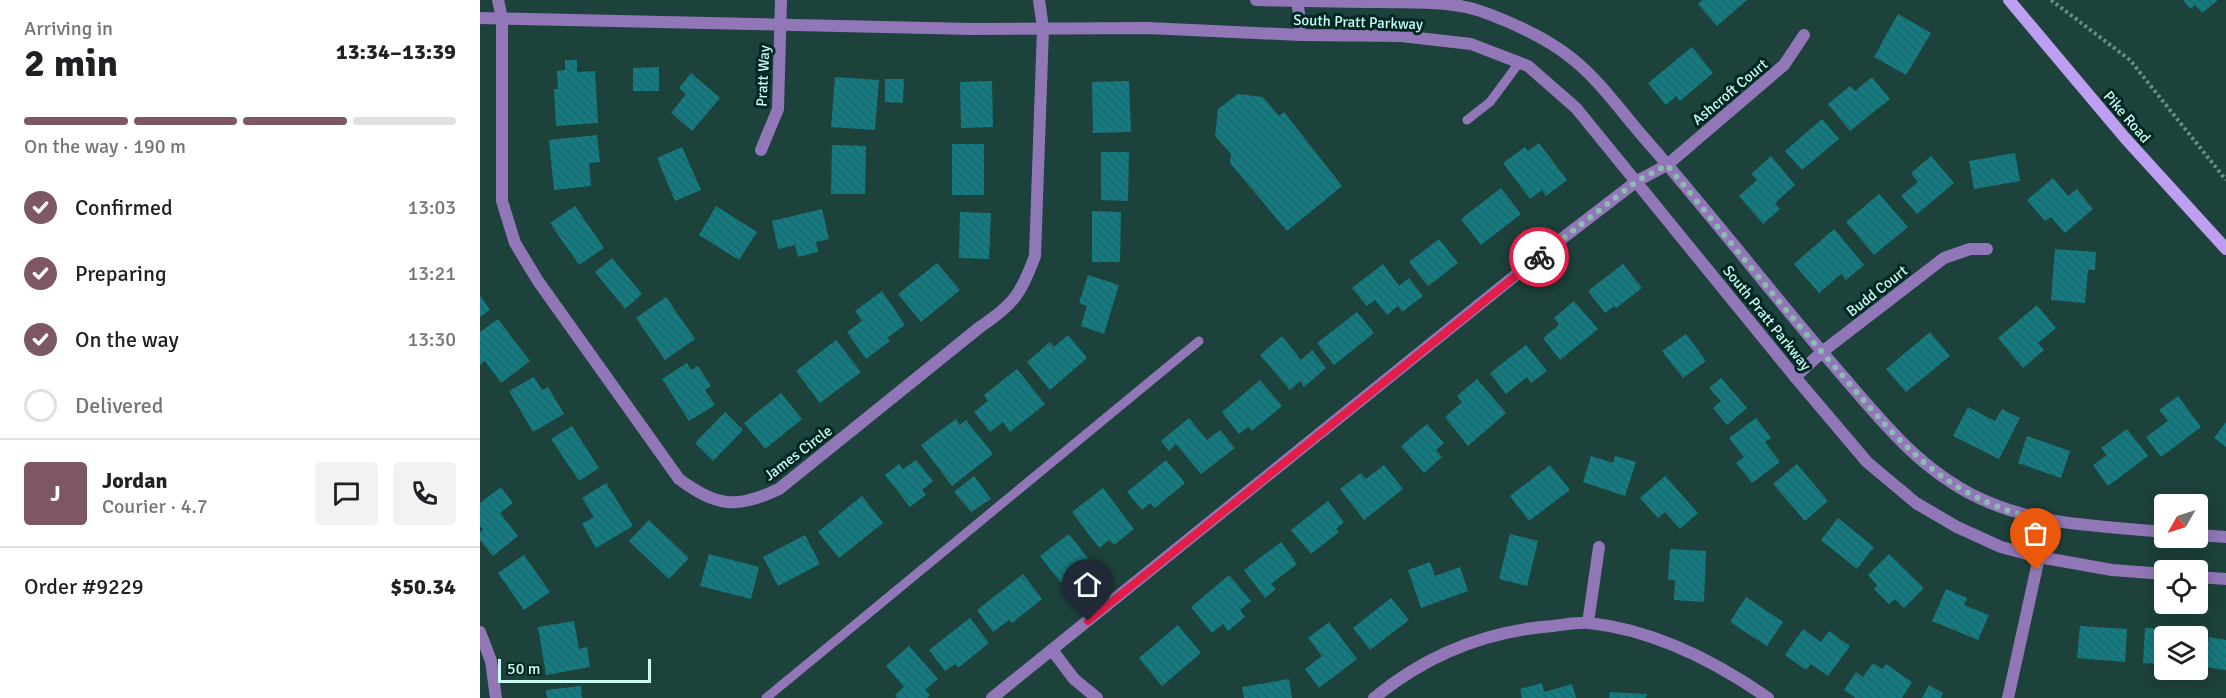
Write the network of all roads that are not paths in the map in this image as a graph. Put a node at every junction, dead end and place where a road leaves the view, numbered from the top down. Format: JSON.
{"nodes":[{"id":1,"x":498,"y":0,"type":"edge"},
{"id":2,"x":781,"y":0,"type":"edge"},
{"id":3,"x":1039,"y":0,"type":"edge"},
{"id":4,"x":1256,"y":0,"type":"edge"},
{"id":5,"x":2009,"y":0,"type":"edge"},
{"id":6,"x":1297,"y":1,"type":"edge"},
{"id":7,"x":480,"y":18,"type":"edge"},
{"id":8,"x":502,"y":18,"type":"junction"},
{"id":9,"x":781,"y":23,"type":"junction"},
{"id":10,"x":1042,"y":28,"type":"junction"},
{"id":11,"x":1300,"y":35,"type":"junction"},
{"id":12,"x":1804,"y":35,"type":"dead end"},
{"id":13,"x":1520,"y":63,"type":"junction"},
{"id":14,"x":1467,"y":120,"type":"dead end"},
{"id":15,"x":761,"y":150,"type":"dead end"},
{"id":16,"x":1667,"y":165,"type":"junction"},
{"id":17,"x":1637,"y":181,"type":"junction"},
{"id":18,"x":1987,"y":249,"type":"dead end"},
{"id":19,"x":2226,"y":249,"type":"edge"},
{"id":20,"x":1199,"y":341,"type":"dead end"},
{"id":21,"x":1822,"y":352,"type":"junction"},
{"id":22,"x":1795,"y":376,"type":"junction"},
{"id":23,"x":2047,"y":521,"type":"junction"},
{"id":24,"x":2154,"y":531,"type":"edge"},
{"id":25,"x":2208,"y":536,"type":"edge"},
{"id":26,"x":2226,"y":537,"type":"edge"},
{"id":27,"x":1599,"y":547,"type":"dead end"},
{"id":28,"x":2039,"y":557,"type":"junction"},
{"id":29,"x":2154,"y":573,"type":"edge"},
{"id":30,"x":2208,"y":578,"type":"edge"},
{"id":31,"x":2226,"y":579,"type":"edge"},
{"id":32,"x":1588,"y":623,"type":"junction"},
{"id":33,"x":480,"y":632,"type":"edge"},
{"id":34,"x":1052,"y":650,"type":"junction"},
{"id":35,"x":496,"y":698,"type":"edge"},
{"id":36,"x":766,"y":698,"type":"edge"},
{"id":37,"x":992,"y":698,"type":"edge"},
{"id":38,"x":1097,"y":698,"type":"edge"},
{"id":39,"x":1374,"y":698,"type":"edge"},
{"id":40,"x":1768,"y":698,"type":"edge"},
{"id":41,"x":2008,"y":698,"type":"edge"}],
"edges":[{"from":1,"to":8,"type":"street","name":"James Circle"},
{"from":2,"to":9,"type":"street","name":"Pratt Way"},
{"from":3,"to":10,"type":"street","name":"James Circle"},
{"from":4,"to":6,"type":"street","name":"South Pratt Parkway"},
{"from":5,"to":19,"type":"main road","name":"Pike Road"},
{"from":6,"to":11,"type":"street"},
{"from":6,"to":16,"type":"street","name":"South Pratt Parkway"},
{"from":7,"to":8,"type":"street","name":"South Pratt Parkway"},
{"from":8,"to":9,"type":"street","name":"South Pratt Parkway"},
{"from":8,"to":10,"type":"street","name":"James Circle"},
{"from":9,"to":10,"type":"street","name":"South Pratt Parkway"},
{"from":9,"to":15,"type":"street","name":"Pratt Way"},
{"from":10,"to":11,"type":"street","name":"South Pratt Parkway"},
{"from":11,"to":13,"type":"street","name":"South Pratt Parkway"},
{"from":12,"to":16,"type":"street","name":"Ashcroft Court"},
{"from":13,"to":14,"type":"lane"},
{"from":13,"to":17,"type":"street","name":"South Pratt Parkway"},
{"from":16,"to":17,"type":"street","name":"Ashcroft Court"},
{"from":16,"to":21,"type":"street","name":"South Pratt Parkway"},
{"from":17,"to":22,"type":"street","name":"South Pratt Parkway"},
{"from":17,"to":34,"type":"street","name":"Ashcroft Court"},
{"from":18,"to":21,"type":"street","name":"Budd Court"},
{"from":20,"to":36,"type":"lane"},
{"from":21,"to":22,"type":"street","name":"Budd Court"},
{"from":21,"to":23,"type":"street","name":"South Pratt Parkway"},
{"from":22,"to":28,"type":"street","name":"South Pratt Parkway"},
{"from":23,"to":24,"type":"street","name":"South Pratt Parkway"},
{"from":23,"to":28,"type":"street"},
{"from":25,"to":26,"type":"street"},
{"from":27,"to":32,"type":"street"},
{"from":28,"to":29,"type":"street","name":"South Pratt Parkway"},
{"from":28,"to":41,"type":"street"},
{"from":30,"to":31,"type":"street"},
{"from":32,"to":39,"type":"street"},
{"from":32,"to":40,"type":"street"},
{"from":33,"to":35,"type":"street"},
{"from":34,"to":37,"type":"street","name":"Ashcroft Court"},
{"from":34,"to":38,"type":"street"}]}
